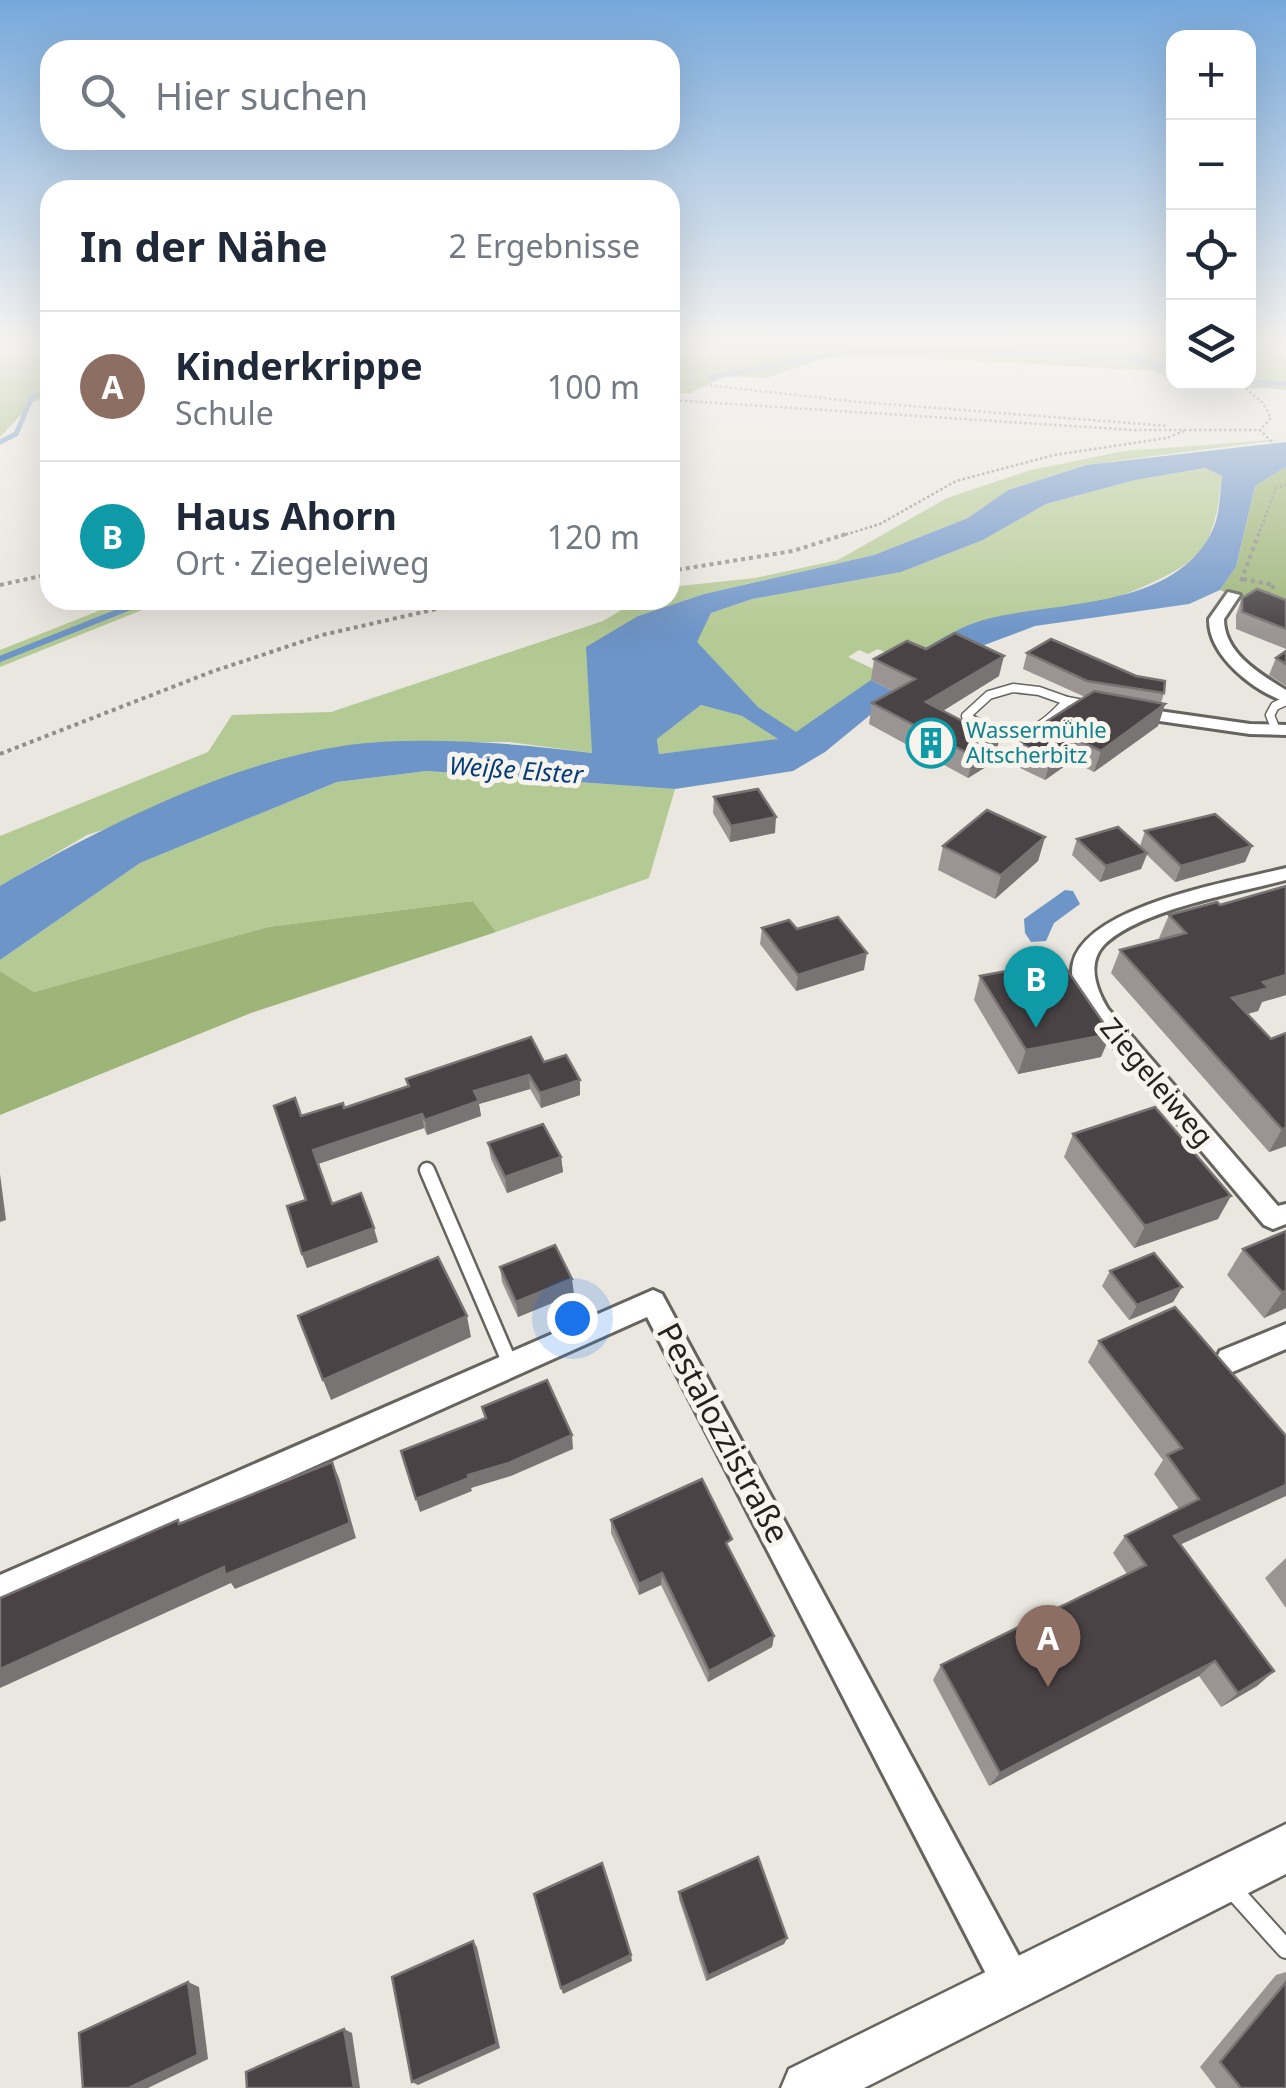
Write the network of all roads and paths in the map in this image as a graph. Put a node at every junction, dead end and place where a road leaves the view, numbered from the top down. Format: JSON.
{"nodes":[{"id":1,"x":1157,"y":439,"type":"edge"},
{"id":2,"x":1269,"y":439,"type":"edge"},
{"id":3,"x":1272,"y":442,"type":"dead end"},
{"id":4,"x":1286,"y":485,"type":"edge"},
{"id":5,"x":680,"y":569,"type":"edge"},
{"id":6,"x":40,"y":576,"type":"edge"},
{"id":7,"x":0,"y":585,"type":"edge"},
{"id":8,"x":1233,"y":595,"type":"joint"},
{"id":9,"x":434,"y":610,"type":"edge"},
{"id":10,"x":1286,"y":699,"type":"edge"},
{"id":11,"x":1068,"y":701,"type":"junction"},
{"id":12,"x":1106,"y":708,"type":"joint"},
{"id":13,"x":1281,"y":730,"type":"edge"},
{"id":14,"x":0,"y":754,"type":"edge"},
{"id":15,"x":1286,"y":874,"type":"edge"},
{"id":16,"x":426,"y":1170,"type":"dead end"},
{"id":17,"x":1286,"y":1214,"type":"edge"},
{"id":18,"x":1286,"y":1336,"type":"edge"},
{"id":19,"x":1230,"y":1360,"type":"dead end"},
{"id":20,"x":511,"y":1366,"type":"junction"},
{"id":21,"x":0,"y":1591,"type":"edge"},
{"id":22,"x":1286,"y":1848,"type":"edge"},
{"id":23,"x":1223,"y":1879,"type":"junction"},
{"id":24,"x":1286,"y":1950,"type":"edge"},
{"id":25,"x":1013,"y":1985,"type":"junction"},
{"id":26,"x":808,"y":2088,"type":"edge"}],
"edges":[{"from":1,"to":5,"type":"path"},
{"from":2,"to":3,"type":"path"},
{"from":4,"to":8,"type":"path"},
{"from":6,"to":7,"type":"path"},
{"from":8,"to":10,"type":"street"},
{"from":9,"to":14,"type":"path"},
{"from":10,"to":13,"type":"lane"},
{"from":11,"to":11,"type":"lane"},
{"from":11,"to":12,"type":"lane"},
{"from":12,"to":13,"type":"street"},
{"from":15,"to":17,"type":"street","name":"Ziegeleiweg"},
{"from":16,"to":20,"type":"lane"},
{"from":18,"to":19,"type":"street"},
{"from":20,"to":21,"type":"street","name":"Pestalozzistraße"},
{"from":20,"to":25,"type":"street","name":"Pestalozzistraße"},
{"from":22,"to":23,"type":"street"},
{"from":23,"to":24,"type":"lane"},
{"from":23,"to":25,"type":"street"},
{"from":25,"to":26,"type":"street"}]}
